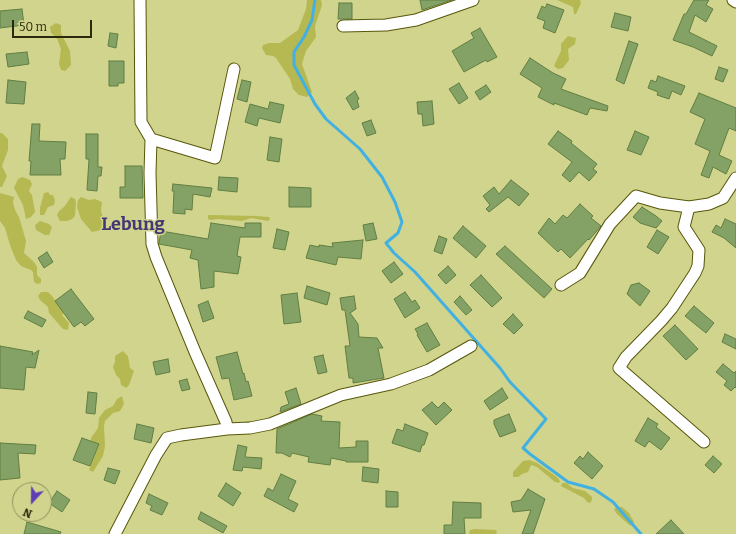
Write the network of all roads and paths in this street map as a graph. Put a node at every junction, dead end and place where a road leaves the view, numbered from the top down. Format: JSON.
{"nodes":[{"id":1,"x":140,"y":0,"type":"edge"},
{"id":2,"x":473,"y":0,"type":"edge"},
{"id":3,"x":733,"y":0,"type":"edge"},
{"id":4,"x":736,"y":2,"type":"edge"},
{"id":5,"x":343,"y":26,"type":"dead end"},
{"id":6,"x":234,"y":69,"type":"dead end"},
{"id":7,"x":151,"y":139,"type":"junction"},
{"id":8,"x":736,"y":178,"type":"edge"},
{"id":9,"x":689,"y":207,"type":"junction"},
{"id":10,"x":561,"y":285,"type":"dead end"},
{"id":11,"x":471,"y":346,"type":"dead end"},
{"id":12,"x":227,"y":429,"type":"junction"},
{"id":13,"x":704,"y":442,"type":"dead end"},
{"id":14,"x":115,"y":534,"type":"edge"}],
"edges":[{"from":1,"to":7,"type":"street"},
{"from":2,"to":5,"type":"street"},
{"from":3,"to":4,"type":"street"},
{"from":6,"to":7,"type":"street"},
{"from":7,"to":12,"type":"street"},
{"from":8,"to":9,"type":"street"},
{"from":9,"to":10,"type":"street"},
{"from":9,"to":13,"type":"street"},
{"from":11,"to":12,"type":"street"},
{"from":12,"to":14,"type":"street"}]}
